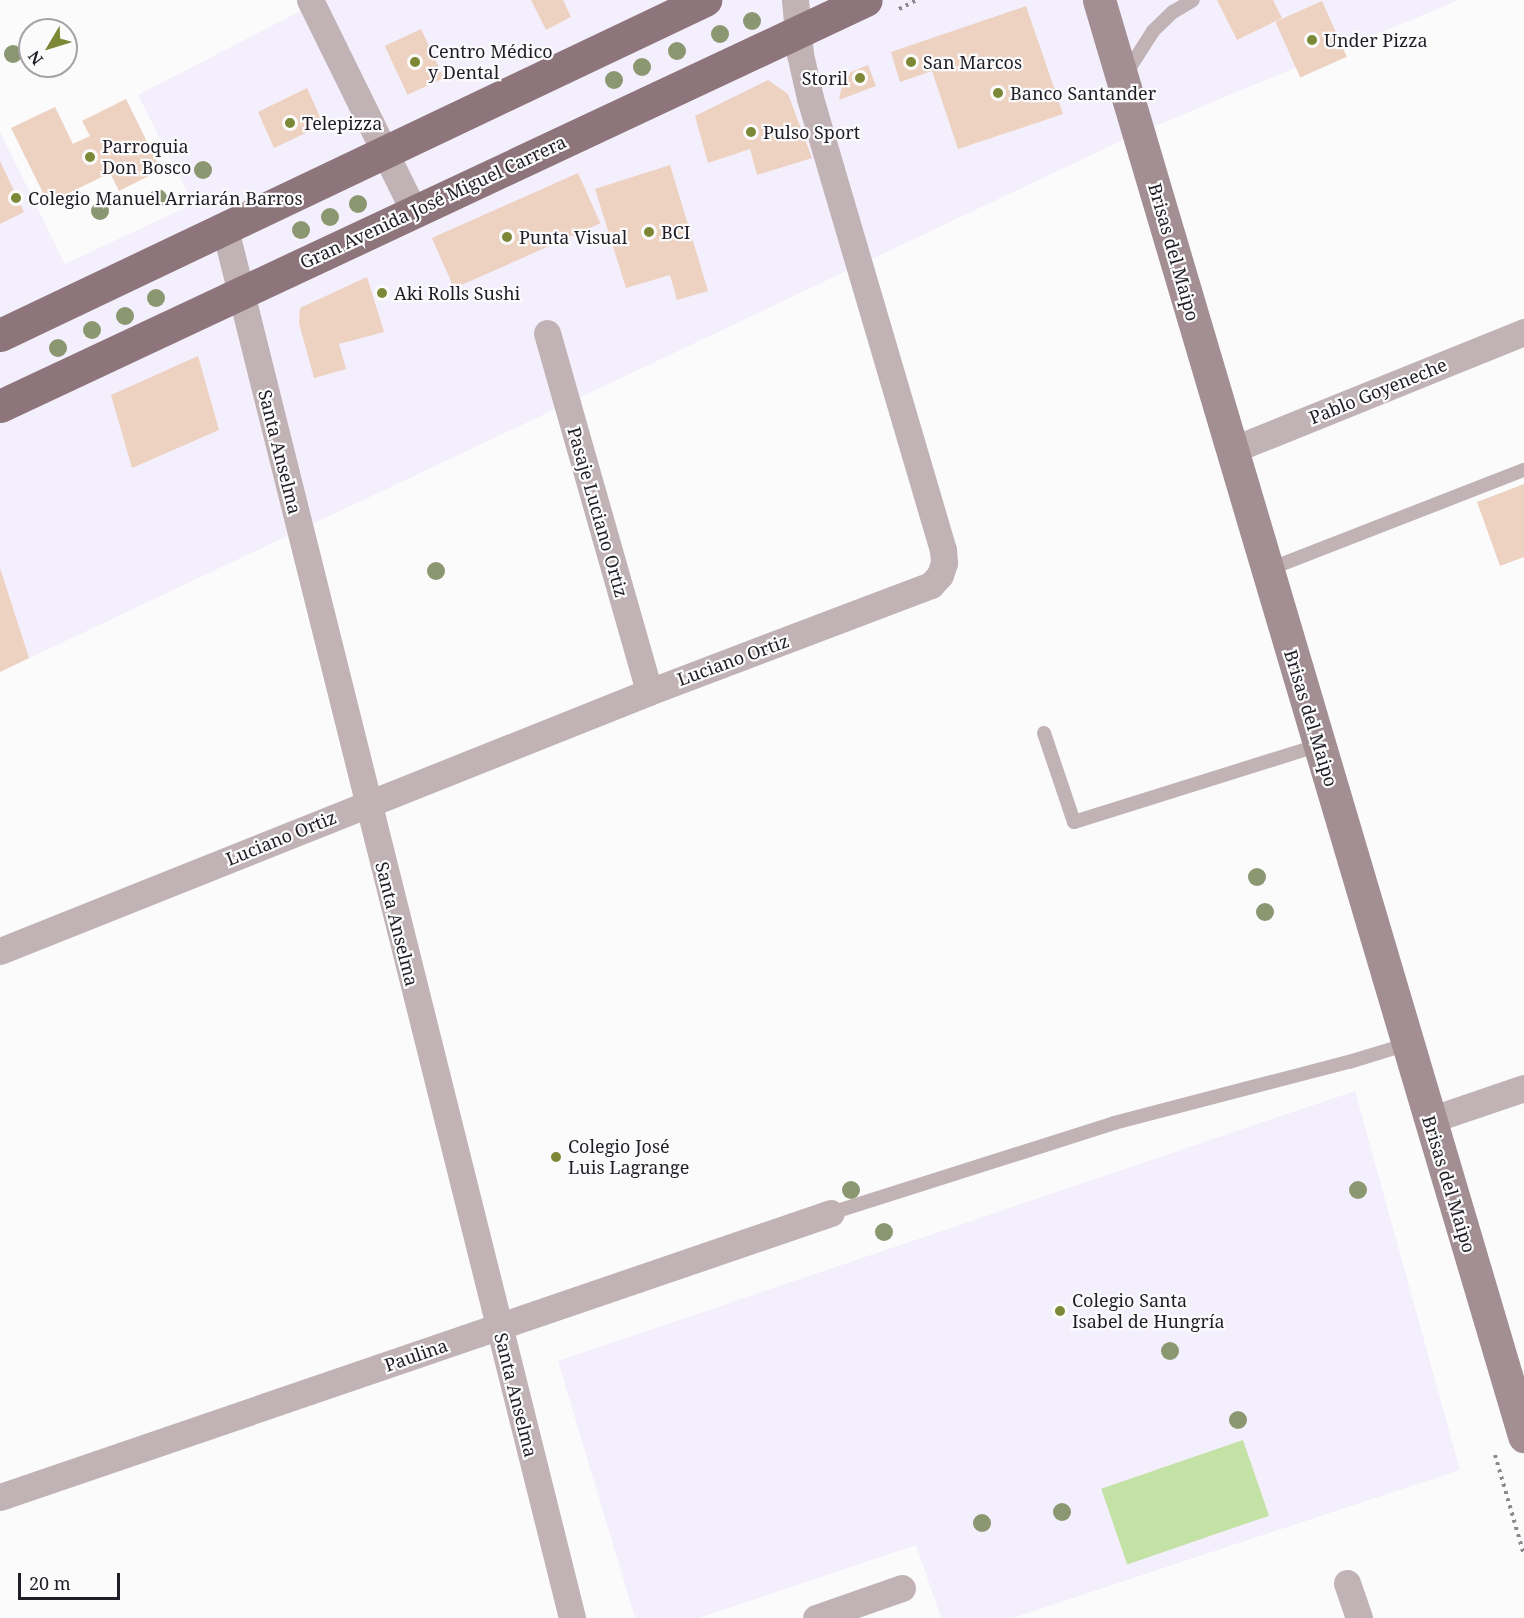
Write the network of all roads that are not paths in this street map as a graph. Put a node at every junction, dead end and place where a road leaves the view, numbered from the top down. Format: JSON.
{"nodes":[{"id":1,"x":310,"y":0,"type":"edge"},
{"id":2,"x":705,"y":0,"type":"edge"},
{"id":3,"x":795,"y":0,"type":"edge"},
{"id":4,"x":866,"y":0,"type":"edge"},
{"id":5,"x":1099,"y":0,"type":"edge"},
{"id":6,"x":1193,"y":0,"type":"edge"},
{"id":7,"x":797,"y":32,"type":"junction"},
{"id":8,"x":1122,"y":79,"type":"junction"},
{"id":9,"x":386,"y":151,"type":"junction"},
{"id":10,"x":414,"y":211,"type":"junction"},
{"id":11,"x":225,"y":228,"type":"junction"},
{"id":12,"x":241,"y":292,"type":"junction"},
{"id":13,"x":1524,"y":332,"type":"edge"},
{"id":14,"x":547,"y":333,"type":"dead end"},
{"id":15,"x":0,"y":335,"type":"edge"},
{"id":16,"x":0,"y":406,"type":"edge"},
{"id":17,"x":1232,"y":450,"type":"junction"},
{"id":18,"x":1524,"y":470,"type":"edge"},
{"id":19,"x":1267,"y":570,"type":"junction"},
{"id":20,"x":649,"y":692,"type":"junction"},
{"id":21,"x":1044,"y":733,"type":"dead end"},
{"id":22,"x":1319,"y":745,"type":"junction"},
{"id":23,"x":367,"y":804,"type":"junction"},
{"id":24,"x":0,"y":951,"type":"edge"},
{"id":25,"x":1408,"y":1044,"type":"junction"},
{"id":26,"x":1524,"y":1088,"type":"edge"},
{"id":27,"x":1430,"y":1120,"type":"junction"},
{"id":28,"x":831,"y":1213,"type":"joint"},
{"id":29,"x":499,"y":1327,"type":"junction"},
{"id":30,"x":1524,"y":1436,"type":"edge"},
{"id":31,"x":0,"y":1497,"type":"edge"},
{"id":32,"x":1347,"y":1583,"type":"dead end"},
{"id":33,"x":902,"y":1588,"type":"dead end"},
{"id":34,"x":572,"y":1618,"type":"edge"},
{"id":35,"x":816,"y":1618,"type":"edge"},
{"id":36,"x":1359,"y":1618,"type":"edge"}],
"edges":[{"from":1,"to":9,"type":"street"},
{"from":2,"to":9,"type":"main road"},
{"from":3,"to":7,"type":"street"},
{"from":4,"to":7,"type":"main road","name":"Gran Avenida José Miguel Carrera"},
{"from":5,"to":8,"type":"street","name":"Brisas del Maipo"},
{"from":6,"to":8,"type":"lane"},
{"from":7,"to":10,"type":"main road","name":"Gran Avenida José Miguel Carrera"},
{"from":7,"to":20,"type":"street","name":"Luciano Ortiz"},
{"from":8,"to":17,"type":"street","name":"Brisas del Maipo"},
{"from":9,"to":10,"type":"street"},
{"from":9,"to":11,"type":"main road"},
{"from":10,"to":12,"type":"main road","name":"Gran Avenida José Miguel Carrera"},
{"from":11,"to":12,"type":"street","name":"Santa Anselma"},
{"from":11,"to":15,"type":"main road"},
{"from":12,"to":16,"type":"main road","name":"Gran Avenida José Miguel Carrera"},
{"from":12,"to":23,"type":"street","name":"Santa Anselma"},
{"from":13,"to":17,"type":"street","name":"Pablo Goyeneche"},
{"from":14,"to":20,"type":"street","name":"Pasaje Luciano Ortiz"},
{"from":17,"to":19,"type":"street","name":"Brisas del Maipo"},
{"from":18,"to":19,"type":"lane"},
{"from":19,"to":22,"type":"street","name":"Brisas del Maipo"},
{"from":20,"to":23,"type":"street","name":"Luciano Ortiz"},
{"from":21,"to":22,"type":"lane"},
{"from":22,"to":25,"type":"street","name":"Brisas del Maipo"},
{"from":23,"to":24,"type":"street","name":"Luciano Ortiz"},
{"from":23,"to":29,"type":"street","name":"Santa Anselma"},
{"from":25,"to":27,"type":"street","name":"Brisas del Maipo"},
{"from":25,"to":28,"type":"lane"},
{"from":26,"to":27,"type":"street"},
{"from":27,"to":30,"type":"street","name":"Brisas del Maipo"},
{"from":28,"to":29,"type":"street","name":"Paulina"},
{"from":29,"to":31,"type":"street","name":"Paulina"},
{"from":29,"to":34,"type":"street","name":"Santa Anselma"},
{"from":32,"to":36,"type":"street"},
{"from":33,"to":35,"type":"street"}]}
